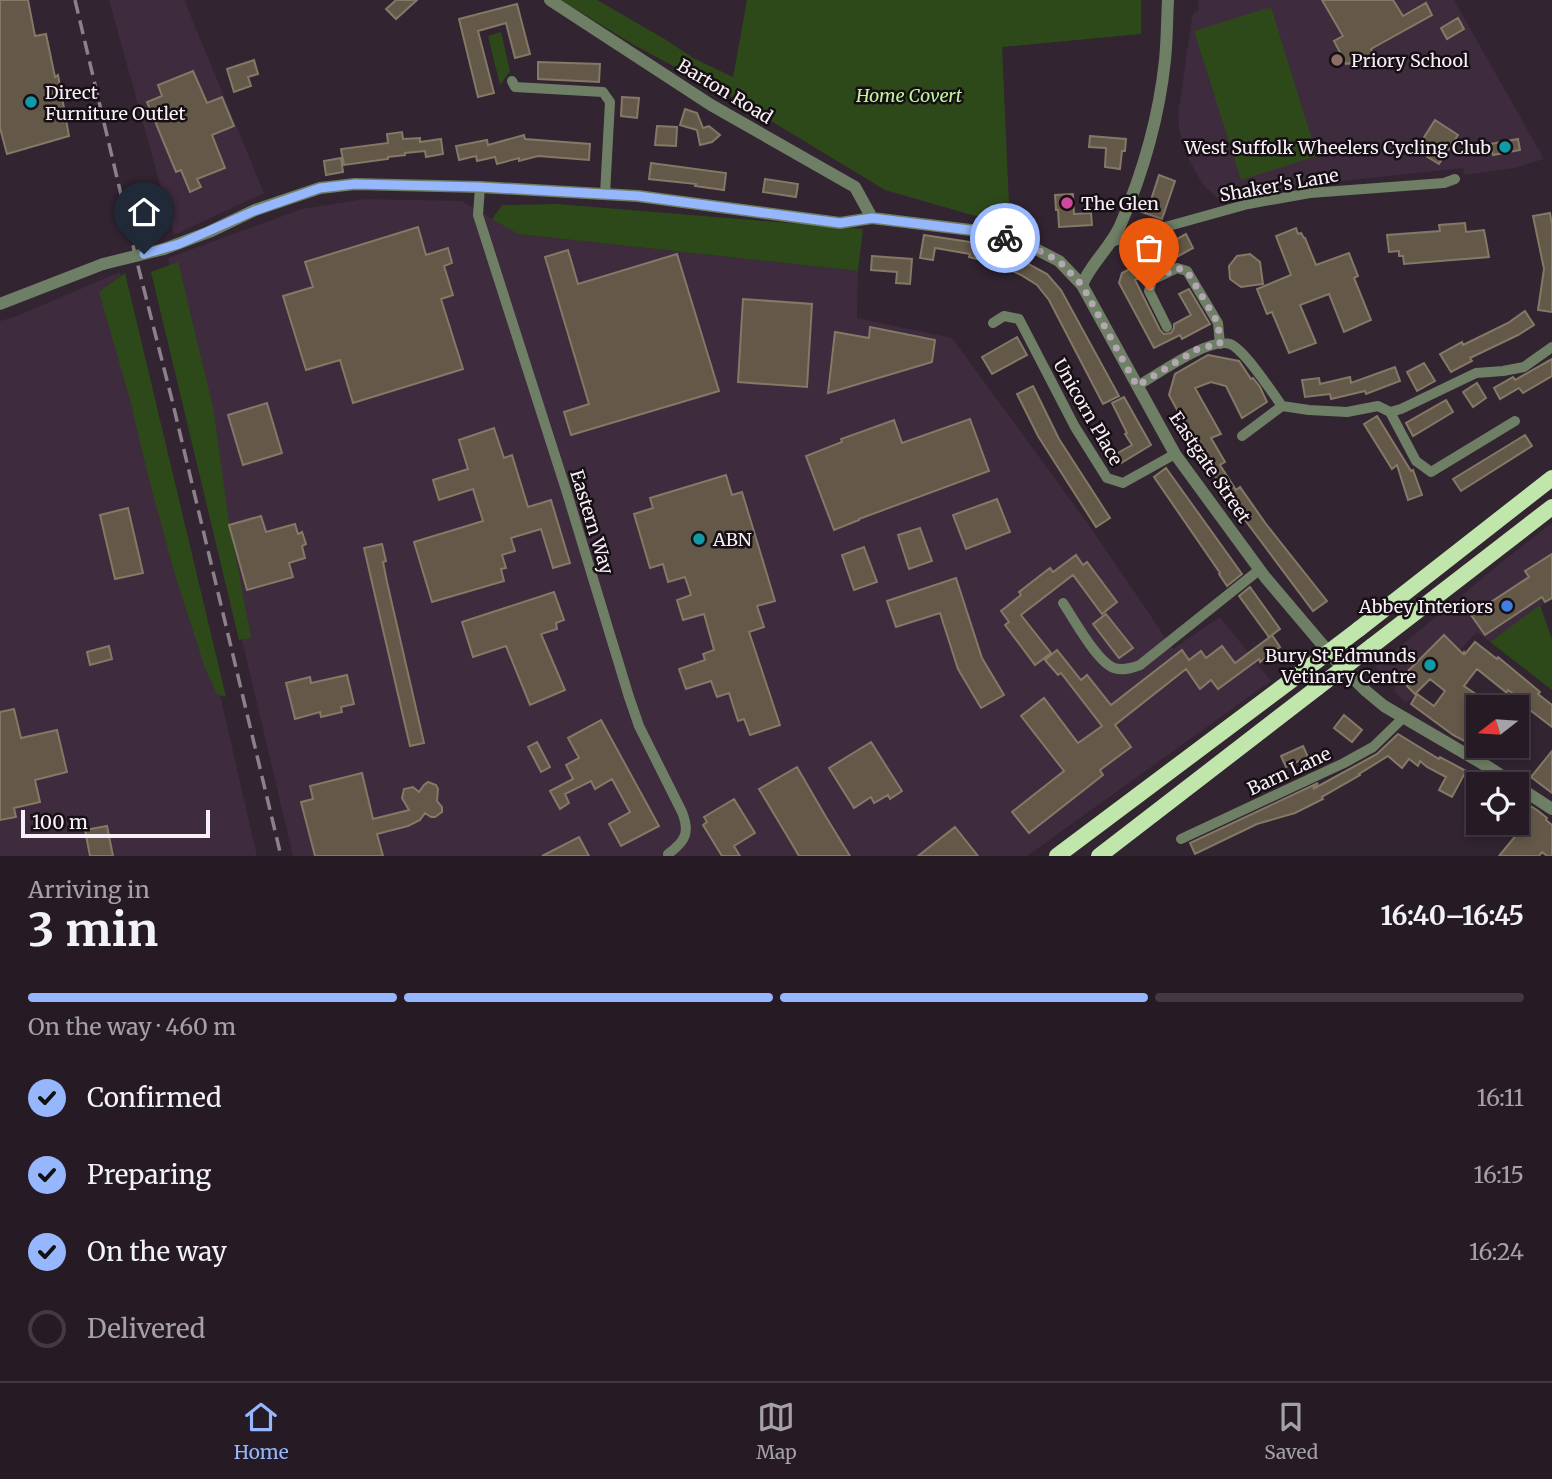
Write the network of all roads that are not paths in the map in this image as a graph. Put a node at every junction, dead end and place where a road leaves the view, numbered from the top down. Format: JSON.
{"nodes":[{"id":1,"x":550,"y":0,"type":"edge"},
{"id":2,"x":1168,"y":0,"type":"edge"},
{"id":3,"x":512,"y":81,"type":"dead end"},
{"id":4,"x":1455,"y":179,"type":"dead end"},
{"id":5,"x":480,"y":187,"type":"junction"},
{"id":6,"x":605,"y":194,"type":"junction"},
{"id":7,"x":872,"y":218,"type":"junction"},
{"id":8,"x":1111,"y":242,"type":"junction"},
{"id":9,"x":1082,"y":285,"type":"junction"},
{"id":10,"x":0,"y":304,"type":"edge"},
{"id":11,"x":993,"y":323,"type":"dead end"},
{"id":12,"x":1167,"y":327,"type":"dead end"},
{"id":13,"x":1220,"y":344,"type":"junction"},
{"id":14,"x":1552,"y":347,"type":"edge"},
{"id":15,"x":1137,"y":386,"type":"junction"},
{"id":16,"x":1282,"y":406,"type":"junction"},
{"id":17,"x":1390,"y":412,"type":"junction"},
{"id":18,"x":1514,"y":421,"type":"dead end"},
{"id":19,"x":1242,"y":436,"type":"dead end"},
{"id":20,"x":1175,"y":454,"type":"junction"},
{"id":21,"x":1552,"y":478,"type":"edge"},
{"id":22,"x":1552,"y":506,"type":"edge"},
{"id":23,"x":1259,"y":570,"type":"junction"},
{"id":24,"x":1063,"y":603,"type":"dead end"},
{"id":25,"x":1403,"y":718,"type":"junction"},
{"id":26,"x":1496,"y":772,"type":"edge"},
{"id":27,"x":1529,"y":794,"type":"edge"},
{"id":28,"x":1552,"y":809,"type":"edge"},
{"id":29,"x":1181,"y":839,"type":"dead end"},
{"id":30,"x":668,"y":854,"type":"dead end"},
{"id":31,"x":1056,"y":856,"type":"edge"},
{"id":32,"x":1098,"y":856,"type":"edge"}],
"edges":[{"from":1,"to":7,"type":"street","name":"Barton Road"},
{"from":2,"to":8,"type":"street"},
{"from":3,"to":6,"type":"street"},
{"from":4,"to":8,"type":"street","name":"Shaker's Lane"},
{"from":5,"to":6,"type":"street","name":"Eastgate Street"},
{"from":5,"to":10,"type":"street","name":"Eastgate Street","bridge":true},
{"from":5,"to":30,"type":"street","name":"Eastern Way"},
{"from":6,"to":7,"type":"street","name":"Eastgate Street"},
{"from":7,"to":9,"type":"street","name":"Eastgate Street"},
{"from":8,"to":9,"type":"street"},
{"from":9,"to":15,"type":"street","name":"Eastgate Street"},
{"from":11,"to":20,"type":"street","name":"Unicorn Place"},
{"from":12,"to":13,"type":"street"},
{"from":13,"to":15,"type":"street"},
{"from":13,"to":16,"type":"street"},
{"from":14,"to":17,"type":"street"},
{"from":15,"to":20,"type":"street","name":"Eastgate Street"},
{"from":16,"to":17,"type":"street"},
{"from":16,"to":19,"type":"street"},
{"from":17,"to":18,"type":"street"},
{"from":20,"to":23,"type":"street","name":"Eastgate Street"},
{"from":21,"to":31,"type":"highway","bridge":true},
{"from":22,"to":32,"type":"highway","bridge":true},
{"from":23,"to":24,"type":"street"},
{"from":23,"to":25,"type":"street","name":"Eastgate Street"},
{"from":25,"to":26,"type":"street","name":"Eastgate Street"},
{"from":25,"to":29,"type":"street","name":"Barn Lane"},
{"from":27,"to":28,"type":"street","name":"Eastgate Street"}]}
